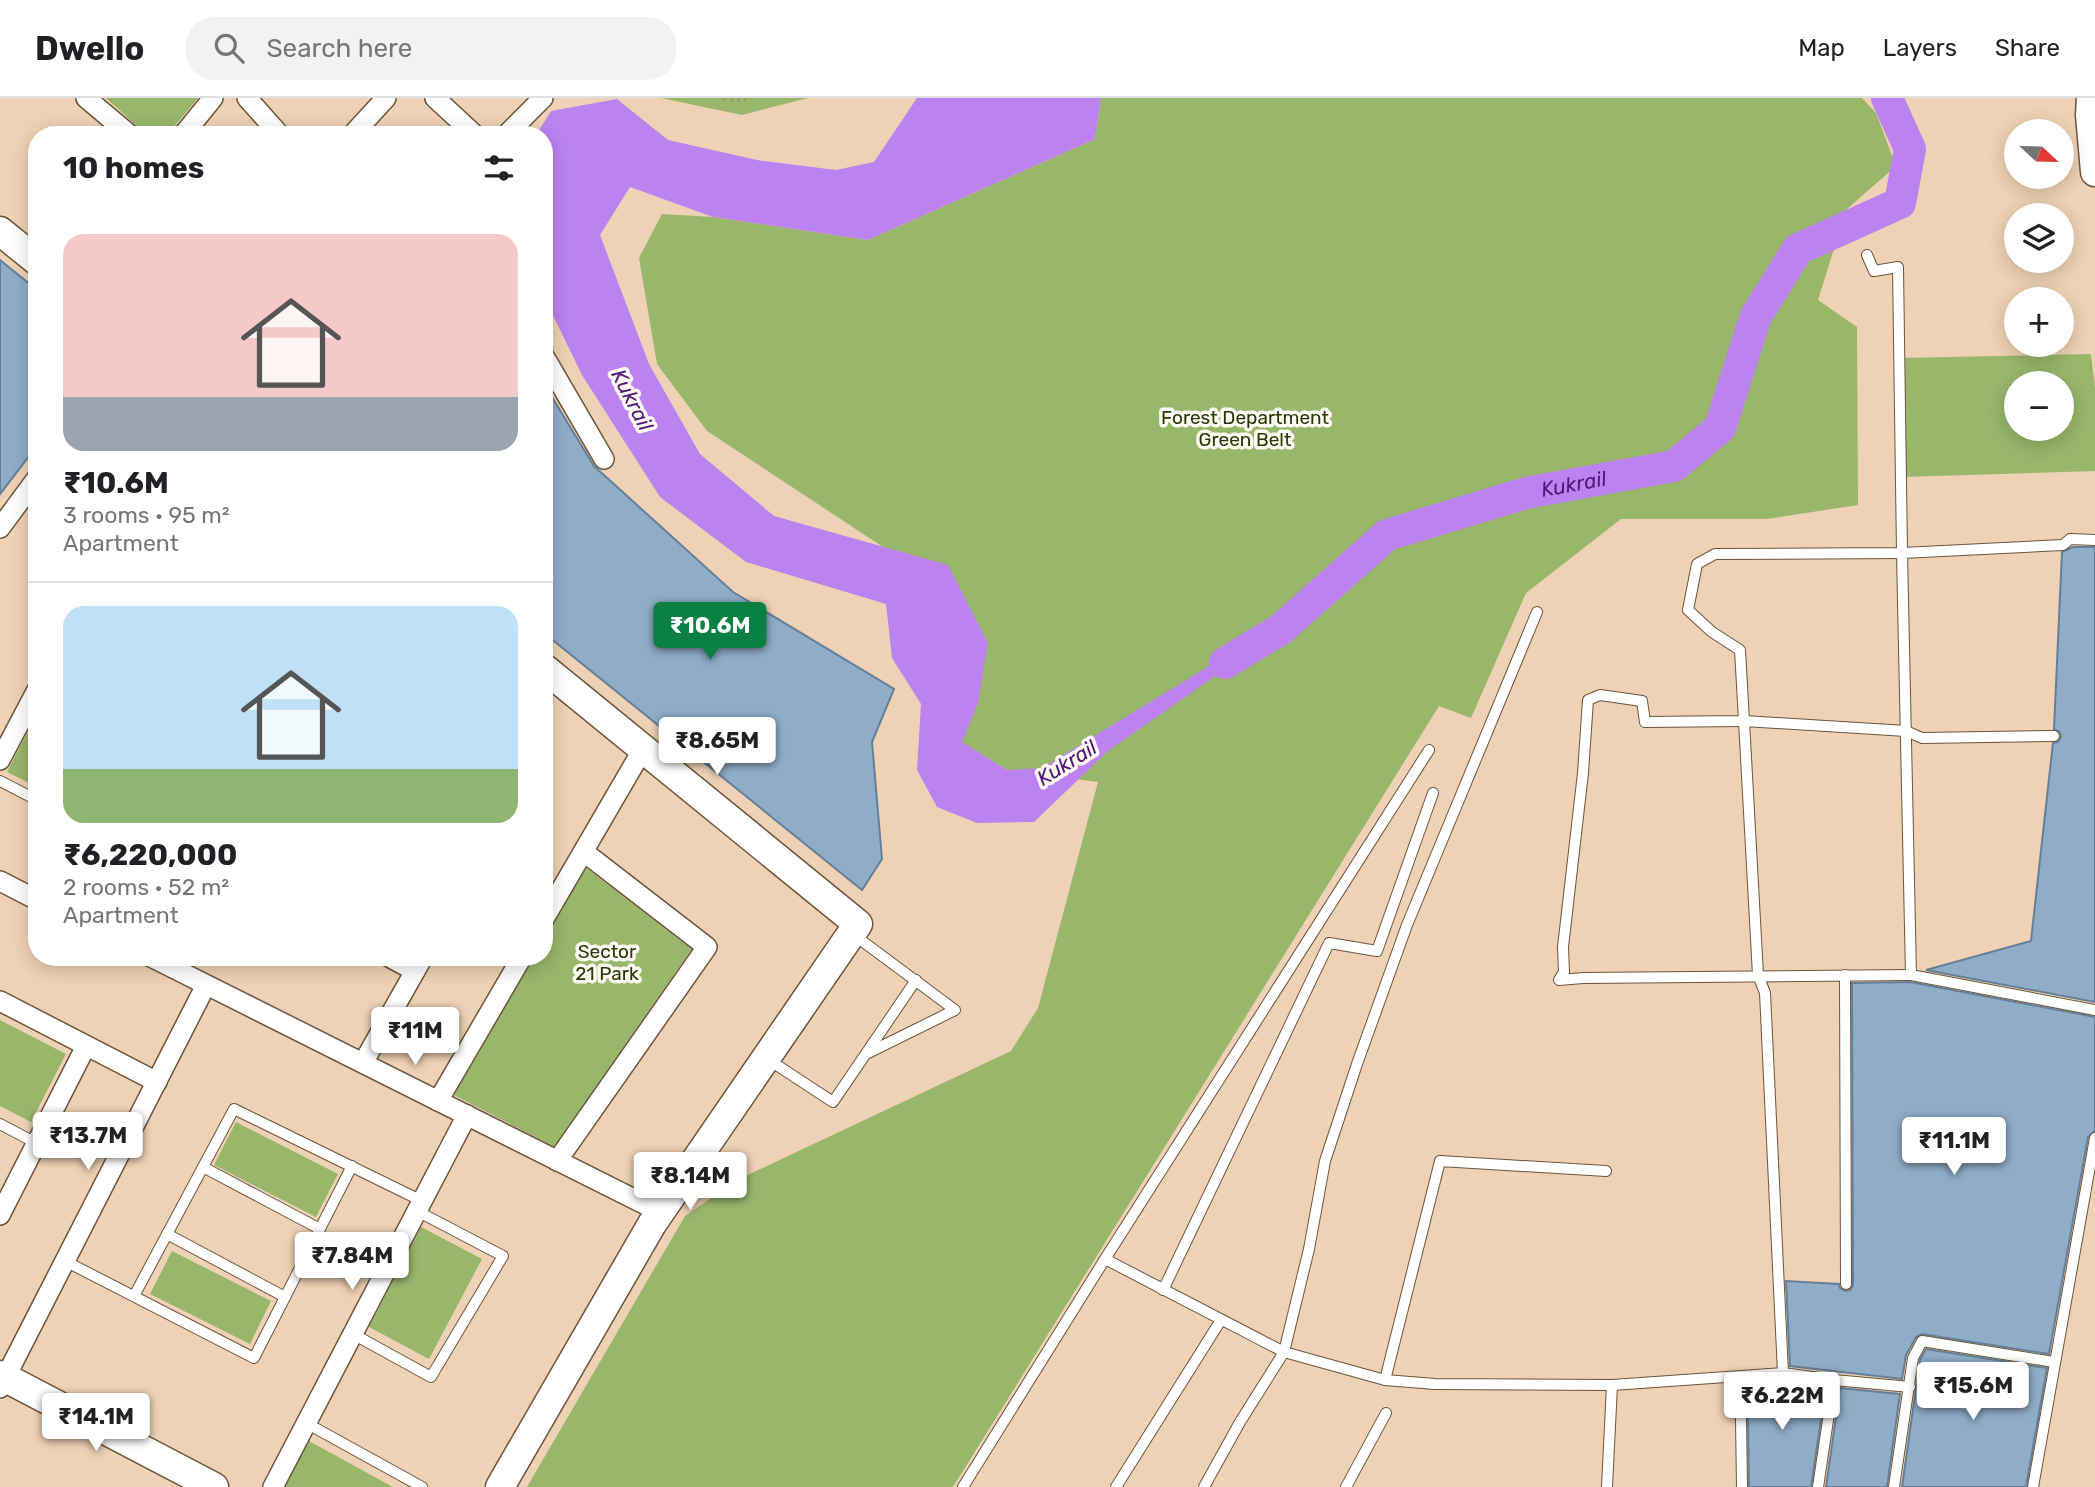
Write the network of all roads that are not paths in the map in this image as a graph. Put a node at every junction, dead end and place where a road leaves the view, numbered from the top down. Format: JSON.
{"nodes":[{"id":1,"x":213,"y":98,"type":"edge"},
{"id":2,"x":247,"y":98,"type":"edge"},
{"id":3,"x":386,"y":98,"type":"edge"},
{"id":4,"x":435,"y":98,"type":"edge"},
{"id":5,"x":543,"y":98,"type":"edge"},
{"id":6,"x":2091,"y":98,"type":"edge"},
{"id":7,"x":90,"y":99,"type":"edge"},
{"id":8,"x":120,"y":126,"type":"edge"},
{"id":9,"x":190,"y":126,"type":"edge"},
{"id":10,"x":272,"y":126,"type":"edge"},
{"id":11,"x":360,"y":126,"type":"edge"},
{"id":12,"x":465,"y":126,"type":"edge"},
{"id":13,"x":515,"y":126,"type":"edge"},
{"id":14,"x":2095,"y":172,"type":"edge"},
{"id":15,"x":0,"y":232,"type":"edge"},
{"id":16,"x":28,"y":254,"type":"edge"},
{"id":17,"x":1867,"y":255,"type":"dead end"},
{"id":18,"x":553,"y":371,"type":"edge"},
{"id":19,"x":604,"y":459,"type":"dead end"},
{"id":20,"x":28,"y":490,"type":"edge"},
{"id":21,"x":0,"y":528,"type":"edge"},
{"id":22,"x":2095,"y":540,"type":"edge"},
{"id":23,"x":1902,"y":553,"type":"junction"},
{"id":24,"x":1537,"y":612,"type":"dead end"},
{"id":25,"x":553,"y":675,"type":"edge"},
{"id":26,"x":28,"y":711,"type":"edge"},
{"id":27,"x":1744,"y":721,"type":"junction"},
{"id":28,"x":1906,"y":731,"type":"junction"},
{"id":29,"x":2054,"y":736,"type":"dead end"},
{"id":30,"x":643,"y":749,"type":"junction"},
{"id":31,"x":1429,"y":750,"type":"dead end"},
{"id":32,"x":0,"y":760,"type":"edge"},
{"id":33,"x":0,"y":781,"type":"edge"},
{"id":34,"x":1433,"y":793,"type":"dead end"},
{"id":35,"x":28,"y":795,"type":"edge"},
{"id":36,"x":584,"y":852,"type":"junction"},
{"id":37,"x":0,"y":881,"type":"edge"},
{"id":38,"x":28,"y":895,"type":"edge"},
{"id":39,"x":553,"y":904,"type":"edge"},
{"id":40,"x":852,"y":933,"type":"junction"},
{"id":41,"x":169,"y":966,"type":"edge"},
{"id":42,"x":418,"y":966,"type":"edge"},
{"id":43,"x":517,"y":966,"type":"edge"},
{"id":44,"x":1758,"y":975,"type":"junction"},
{"id":45,"x":1845,"y":975,"type":"junction"},
{"id":46,"x":1911,"y":975,"type":"junction"},
{"id":47,"x":916,"y":980,"type":"junction"},
{"id":48,"x":206,"y":985,"type":"junction"},
{"id":49,"x":0,"y":1001,"type":"edge"},
{"id":50,"x":2095,"y":1010,"type":"edge"},
{"id":51,"x":86,"y":1046,"type":"junction"},
{"id":52,"x":867,"y":1053,"type":"junction"},
{"id":53,"x":765,"y":1058,"type":"junction"},
{"id":54,"x":363,"y":1063,"type":"junction"},
{"id":55,"x":157,"y":1082,"type":"junction"},
{"id":56,"x":438,"y":1101,"type":"junction"},
{"id":57,"x":467,"y":1115,"type":"junction"},
{"id":58,"x":0,"y":1124,"type":"edge"},
{"id":59,"x":2095,"y":1138,"type":"edge"},
{"id":60,"x":36,"y":1143,"type":"junction"},
{"id":61,"x":558,"y":1161,"type":"junction"},
{"id":62,"x":352,"y":1166,"type":"junction"},
{"id":63,"x":203,"y":1167,"type":"junction"},
{"id":64,"x":1606,"y":1171,"type":"dead end"},
{"id":65,"x":420,"y":1206,"type":"junction"},
{"id":66,"x":660,"y":1213,"type":"junction"},
{"id":67,"x":0,"y":1214,"type":"edge"},
{"id":68,"x":320,"y":1229,"type":"junction"},
{"id":69,"x":167,"y":1234,"type":"junction"},
{"id":70,"x":1105,"y":1259,"type":"junction"},
{"id":71,"x":65,"y":1261,"type":"junction"},
{"id":72,"x":1846,"y":1284,"type":"dead end"},
{"id":73,"x":1163,"y":1290,"type":"junction"},
{"id":74,"x":134,"y":1296,"type":"junction"},
{"id":75,"x":285,"y":1297,"type":"junction"},
{"id":76,"x":1221,"y":1320,"type":"junction"},
{"id":77,"x":353,"y":1334,"type":"junction"},
{"id":78,"x":1284,"y":1352,"type":"junction"},
{"id":79,"x":2054,"y":1362,"type":"junction"},
{"id":80,"x":1783,"y":1373,"type":"junction"},
{"id":81,"x":1385,"y":1380,"type":"junction"},
{"id":82,"x":1834,"y":1380,"type":"junction"},
{"id":83,"x":2,"y":1381,"type":"edge"},
{"id":84,"x":1612,"y":1385,"type":"junction"},
{"id":85,"x":1910,"y":1387,"type":"junction"},
{"id":86,"x":1386,"y":1413,"type":"dead end"},
{"id":87,"x":1741,"y":1419,"type":"dead end"},
{"id":88,"x":306,"y":1423,"type":"junction"},
{"id":89,"x":215,"y":1487,"type":"edge"},
{"id":90,"x":273,"y":1487,"type":"edge"},
{"id":91,"x":422,"y":1487,"type":"edge"},
{"id":92,"x":500,"y":1487,"type":"edge"},
{"id":93,"x":963,"y":1487,"type":"edge"},
{"id":94,"x":1115,"y":1487,"type":"edge"},
{"id":95,"x":1204,"y":1487,"type":"edge"},
{"id":96,"x":1346,"y":1487,"type":"edge"},
{"id":97,"x":1607,"y":1487,"type":"edge"},
{"id":98,"x":1742,"y":1487,"type":"edge"},
{"id":99,"x":1818,"y":1487,"type":"edge"},
{"id":100,"x":1894,"y":1487,"type":"edge"},
{"id":101,"x":2033,"y":1487,"type":"edge"}],
"edges":[{"from":1,"to":9,"type":"street"},
{"from":2,"to":10,"type":"street"},
{"from":3,"to":11,"type":"street"},
{"from":4,"to":12,"type":"street"},
{"from":5,"to":13,"type":"street"},
{"from":6,"to":14,"type":"street"},
{"from":7,"to":8,"type":"street"},
{"from":15,"to":16,"type":"street"},
{"from":17,"to":23,"type":"lane"},
{"from":18,"to":19,"type":"street"},
{"from":20,"to":21,"type":"street"},
{"from":22,"to":23,"type":"lane"},
{"from":23,"to":27,"type":"lane"},
{"from":23,"to":28,"type":"lane"},
{"from":24,"to":78,"type":"lane"},
{"from":25,"to":30,"type":"street"},
{"from":26,"to":32,"type":"street"},
{"from":27,"to":28,"type":"lane"},
{"from":27,"to":44,"type":"lane"},
{"from":27,"to":44,"type":"lane"},
{"from":28,"to":29,"type":"lane"},
{"from":28,"to":46,"type":"lane"},
{"from":30,"to":36,"type":"street"},
{"from":30,"to":40,"type":"street"},
{"from":31,"to":70,"type":"lane"},
{"from":33,"to":35,"type":"lane"},
{"from":34,"to":73,"type":"lane"},
{"from":36,"to":39,"type":"street"},
{"from":36,"to":61,"type":"street"},
{"from":37,"to":38,"type":"street"},
{"from":40,"to":47,"type":"lane"},
{"from":40,"to":53,"type":"street"},
{"from":41,"to":48,"type":"street"},
{"from":42,"to":54,"type":"street"},
{"from":43,"to":56,"type":"street"},
{"from":44,"to":45,"type":"lane"},
{"from":44,"to":80,"type":"lane"},
{"from":45,"to":46,"type":"lane"},
{"from":45,"to":72,"type":"lane"},
{"from":46,"to":50,"type":"lane"},
{"from":47,"to":52,"type":"lane"},
{"from":47,"to":52,"type":"lane"},
{"from":48,"to":54,"type":"street"},
{"from":48,"to":55,"type":"street"},
{"from":49,"to":51,"type":"street"},
{"from":51,"to":55,"type":"street"},
{"from":51,"to":60,"type":"street"},
{"from":52,"to":53,"type":"lane"},
{"from":53,"to":66,"type":"street"},
{"from":54,"to":56,"type":"street"},
{"from":55,"to":71,"type":"street"},
{"from":56,"to":57,"type":"street"},
{"from":57,"to":61,"type":"street"},
{"from":57,"to":65,"type":"street"},
{"from":58,"to":60,"type":"lane"},
{"from":59,"to":79,"type":"lane"},
{"from":60,"to":67,"type":"street"},
{"from":61,"to":66,"type":"street"},
{"from":62,"to":63,"type":"lane"},
{"from":62,"to":65,"type":"lane"},
{"from":62,"to":68,"type":"lane"},
{"from":63,"to":68,"type":"lane"},
{"from":63,"to":69,"type":"lane"},
{"from":64,"to":81,"type":"lane"},
{"from":65,"to":77,"type":"street"},
{"from":65,"to":77,"type":"lane"},
{"from":66,"to":92,"type":"street"},
{"from":68,"to":75,"type":"lane"},
{"from":69,"to":74,"type":"lane"},
{"from":69,"to":75,"type":"lane"},
{"from":70,"to":73,"type":"lane"},
{"from":70,"to":93,"type":"lane"},
{"from":71,"to":74,"type":"lane"},
{"from":71,"to":83,"type":"street"},
{"from":73,"to":76,"type":"lane"},
{"from":74,"to":75,"type":"lane"},
{"from":76,"to":78,"type":"lane"},
{"from":76,"to":94,"type":"lane"},
{"from":77,"to":88,"type":"street"},
{"from":78,"to":81,"type":"lane"},
{"from":78,"to":95,"type":"lane"},
{"from":79,"to":85,"type":"lane"},
{"from":79,"to":101,"type":"lane"},
{"from":80,"to":82,"type":"lane"},
{"from":80,"to":84,"type":"lane"},
{"from":81,"to":84,"type":"lane"},
{"from":82,"to":85,"type":"lane"},
{"from":82,"to":99,"type":"lane"},
{"from":83,"to":89,"type":"street"},
{"from":84,"to":97,"type":"lane"},
{"from":85,"to":100,"type":"lane"},
{"from":86,"to":96,"type":"lane"},
{"from":87,"to":98,"type":"lane"},
{"from":88,"to":90,"type":"street"},
{"from":88,"to":91,"type":"lane"}]}
